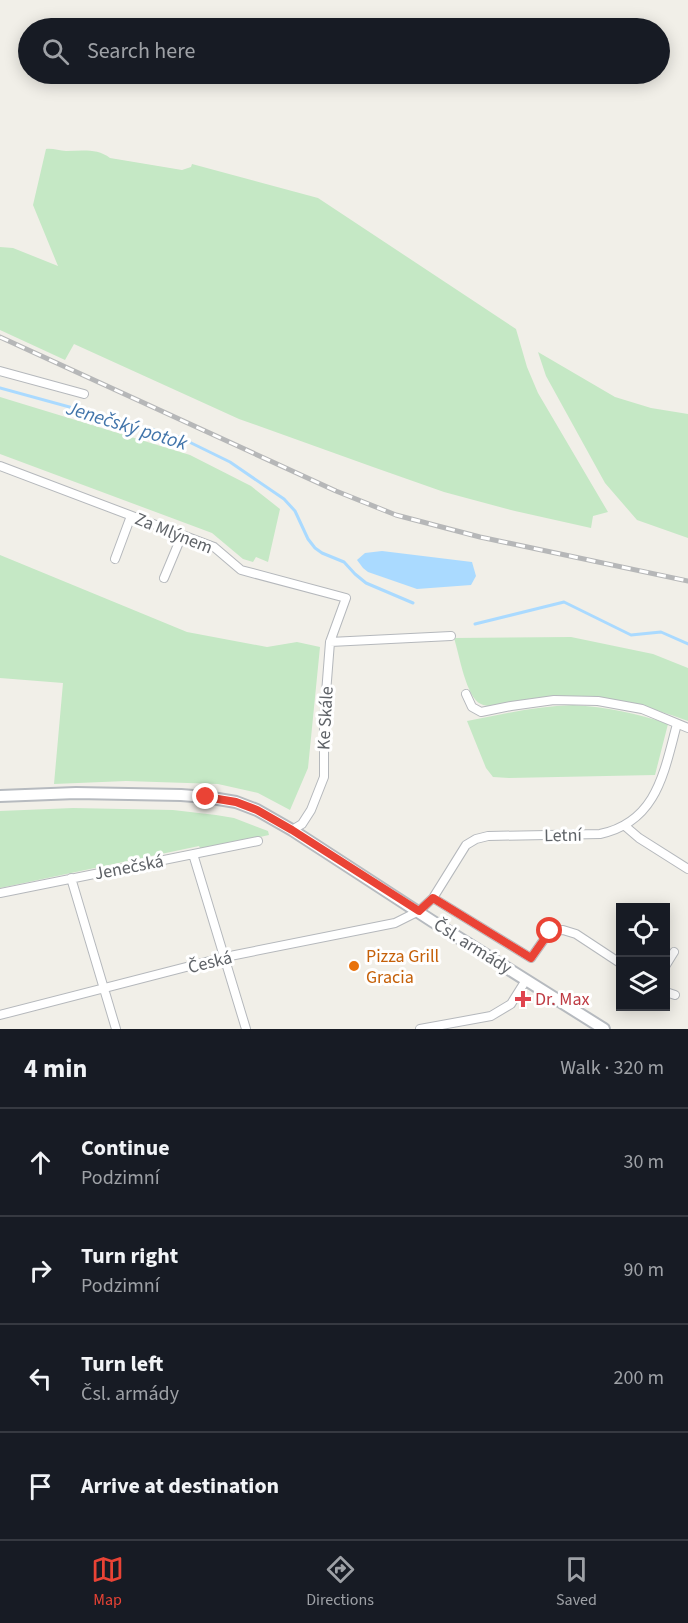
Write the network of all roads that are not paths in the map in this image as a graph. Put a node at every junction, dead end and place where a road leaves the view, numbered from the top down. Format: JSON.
{"nodes":[{"id":1,"x":0,"y":371,"type":"edge"},
{"id":2,"x":84,"y":394,"type":"dead end"},
{"id":3,"x":0,"y":466,"type":"edge"},
{"id":4,"x":131,"y":516,"type":"junction"},
{"id":5,"x":182,"y":535,"type":"junction"},
{"id":6,"x":115,"y":559,"type":"dead end"},
{"id":7,"x":164,"y":578,"type":"dead end"},
{"id":8,"x":346,"y":598,"type":"joint"},
{"id":9,"x":451,"y":636,"type":"dead end"},
{"id":10,"x":330,"y":642,"type":"junction"},
{"id":11,"x":466,"y":693,"type":"dead end"},
{"id":12,"x":677,"y":724,"type":"junction"},
{"id":13,"x":688,"y":728,"type":"edge"},
{"id":14,"x":0,"y":796,"type":"edge"},
{"id":15,"x":625,"y":826,"type":"junction"},
{"id":16,"x":292,"y":830,"type":"junction"},
{"id":17,"x":258,"y":841,"type":"dead end"},
{"id":18,"x":194,"y":854,"type":"junction"},
{"id":19,"x":688,"y":869,"type":"edge"},
{"id":20,"x":71,"y":878,"type":"junction"},
{"id":21,"x":0,"y":893,"type":"edge"},
{"id":22,"x":433,"y":898,"type":"junction"},
{"id":23,"x":419,"y":911,"type":"junction"},
{"id":24,"x":674,"y":952,"type":"dead end"},
{"id":25,"x":225,"y":957,"type":"junction"},
{"id":26,"x":670,"y":958,"type":"edge"},
{"id":27,"x":616,"y":960,"type":"edge"},
{"id":28,"x":526,"y":980,"type":"junction"},
{"id":29,"x":104,"y":988,"type":"junction"},
{"id":30,"x":670,"y":993,"type":"edge"},
{"id":31,"x":675,"y":995,"type":"dead end"},
{"id":32,"x":0,"y":1015,"type":"edge"},
{"id":33,"x":116,"y":1029,"type":"edge"},
{"id":34,"x":246,"y":1029,"type":"edge"},
{"id":35,"x":420,"y":1029,"type":"edge"},
{"id":36,"x":604,"y":1029,"type":"edge"}],
"edges":[{"from":1,"to":2,"type":"street"},
{"from":3,"to":4,"type":"street","name":"Za Mlýnem"},
{"from":4,"to":5,"type":"street","name":"Za Mlýnem"},
{"from":4,"to":6,"type":"street"},
{"from":5,"to":7,"type":"street"},
{"from":5,"to":8,"type":"street","name":"Za Mlýnem"},
{"from":8,"to":10,"type":"street","name":"Ke Skále"},
{"from":9,"to":10,"type":"street"},
{"from":10,"to":16,"type":"street","name":"Ke Skále"},
{"from":11,"to":12,"type":"street"},
{"from":12,"to":13,"type":"street"},
{"from":12,"to":15,"type":"street","name":"Letní"},
{"from":14,"to":16,"type":"main road","name":"Čsl. armády"},
{"from":15,"to":19,"type":"street"},
{"from":15,"to":22,"type":"street","name":"Letní"},
{"from":16,"to":23,"type":"main road","name":"Čsl. armády"},
{"from":17,"to":18,"type":"street","name":"Jenečská"},
{"from":18,"to":20,"type":"street","name":"Jenečská"},
{"from":18,"to":25,"type":"street"},
{"from":20,"to":21,"type":"street","name":"Jenečská"},
{"from":20,"to":29,"type":"street"},
{"from":22,"to":23,"type":"street","name":"Letní"},
{"from":22,"to":27,"type":"street"},
{"from":23,"to":25,"type":"street","name":"Česká"},
{"from":23,"to":28,"type":"main road","name":"Čsl. armády"},
{"from":24,"to":26,"type":"street"},
{"from":25,"to":29,"type":"street","name":"Česká"},
{"from":25,"to":34,"type":"street"},
{"from":28,"to":35,"type":"street"},
{"from":28,"to":36,"type":"main road","name":"Čsl. armády"},
{"from":29,"to":32,"type":"street","name":"Česká"},
{"from":29,"to":33,"type":"street"},
{"from":30,"to":31,"type":"street"}]}
